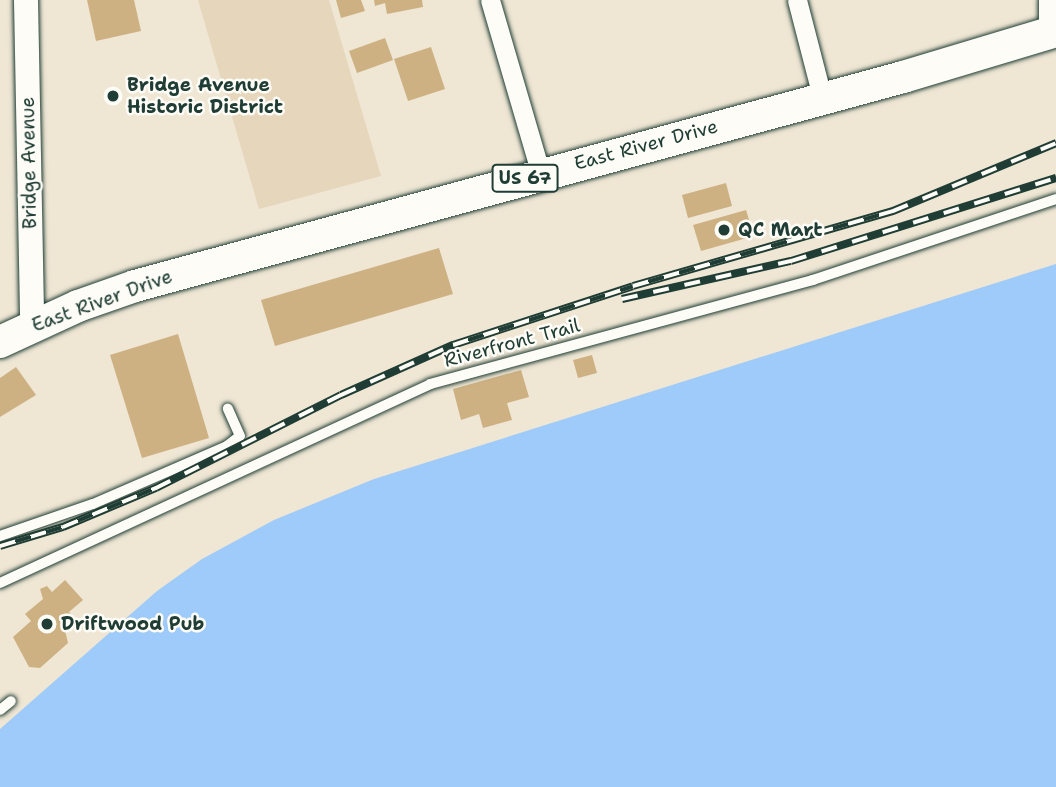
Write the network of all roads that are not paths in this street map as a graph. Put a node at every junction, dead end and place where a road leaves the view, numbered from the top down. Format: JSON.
{"nodes":[{"id":1,"x":26,"y":0,"type":"edge"},
{"id":2,"x":489,"y":0,"type":"edge"},
{"id":3,"x":797,"y":0,"type":"edge"},
{"id":4,"x":1048,"y":0,"type":"edge"},
{"id":5,"x":1052,"y":32,"type":"edge"},
{"id":6,"x":822,"y":97,"type":"junction"},
{"id":7,"x":541,"y":174,"type":"junction"},
{"id":8,"x":1056,"y":199,"type":"edge"},
{"id":9,"x":32,"y":325,"type":"junction"},
{"id":10,"x":0,"y":342,"type":"edge"},
{"id":11,"x":228,"y":409,"type":"dead end"},
{"id":12,"x":0,"y":536,"type":"edge"},
{"id":13,"x":0,"y":583,"type":"edge"},
{"id":14,"x":11,"y":701,"type":"dead end"},
{"id":15,"x":0,"y":710,"type":"edge"}],
"edges":[{"from":1,"to":9,"type":"street","name":"Bridge Avenue"},
{"from":2,"to":7,"type":"street"},
{"from":3,"to":6,"type":"street"},
{"from":4,"to":5,"type":"street"},
{"from":5,"to":6,"type":"main road","name":"East River Drive","number":"US 67"},
{"from":6,"to":7,"type":"main road","name":"East River Drive","number":"US 67"},
{"from":7,"to":9,"type":"main road","name":"East River Drive","number":"US 67"},
{"from":8,"to":13,"type":"lane","name":"Riverfront Trail"},
{"from":9,"to":10,"type":"main road","name":"East River Drive","number":"US 67"},
{"from":11,"to":12,"type":"lane"},
{"from":14,"to":15,"type":"lane"}]}
